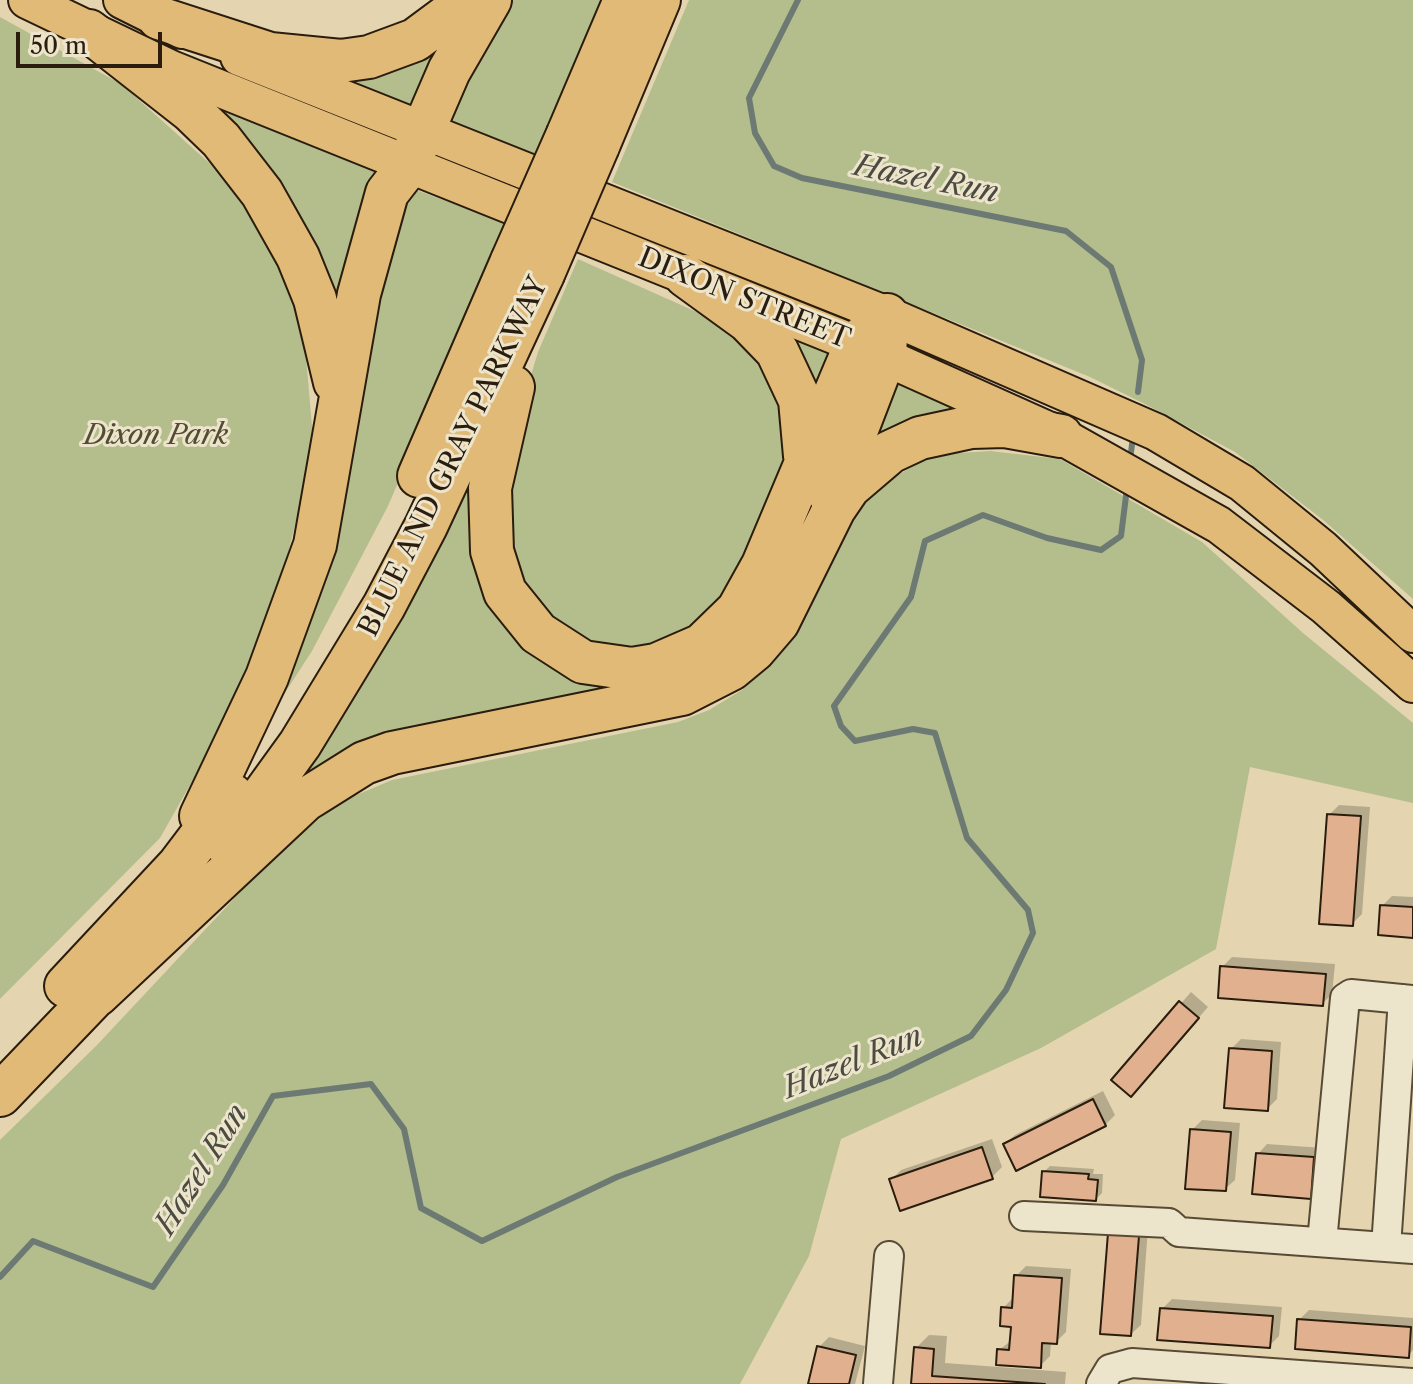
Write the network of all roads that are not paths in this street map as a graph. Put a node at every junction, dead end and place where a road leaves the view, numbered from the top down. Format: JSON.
{"nodes":[{"id":1,"x":27,"y":0,"type":"edge"},
{"id":2,"x":122,"y":0,"type":"edge"},
{"id":3,"x":469,"y":0,"type":"edge"},
{"id":4,"x":490,"y":0,"type":"edge"},
{"id":5,"x":625,"y":0,"type":"edge"},
{"id":6,"x":659,"y":0,"type":"edge"},
{"id":7,"x":159,"y":18,"type":"junction"},
{"id":8,"x":89,"y":31,"type":"junction"},
{"id":9,"x":583,"y":140,"type":"junction"},
{"id":10,"x":416,"y":149,"type":"junction"},
{"id":11,"x":528,"y":267,"type":"junction"},
{"id":12,"x":686,"y":276,"type":"junction"},
{"id":13,"x":876,"y":338,"type":"junction"},
{"id":14,"x":339,"y":417,"type":"junction"},
{"id":15,"x":1061,"y":436,"type":"junction"},
{"id":16,"x":805,"y":466,"type":"junction"},
{"id":17,"x":814,"y":547,"type":"junction"},
{"id":18,"x":1413,"y":634,"type":"edge"},
{"id":19,"x":1413,"y":684,"type":"edge"},
{"id":20,"x":179,"y":865,"type":"junction"},
{"id":21,"x":97,"y":995,"type":"junction"},
{"id":22,"x":1408,"y":999,"type":"edge"},
{"id":23,"x":0,"y":1056,"type":"edge"},
{"id":24,"x":0,"y":1095,"type":"edge"},
{"id":25,"x":1024,"y":1216,"type":"dead end"},
{"id":26,"x":1322,"y":1242,"type":"junction"},
{"id":27,"x":1399,"y":1248,"type":"edge"},
{"id":28,"x":889,"y":1256,"type":"dead end"},
{"id":29,"x":1413,"y":1383,"type":"edge"},
{"id":30,"x":878,"y":1384,"type":"edge"},
{"id":31,"x":1101,"y":1384,"type":"edge"}],
"edges":[{"from":1,"to":8,"type":"main road","name":"DIXON STREET"},
{"from":2,"to":7,"type":"main road","name":"DIXON STREET"},
{"from":3,"to":7,"type":"highway"},
{"from":4,"to":10,"type":"highway"},
{"from":5,"to":9,"type":"highway","name":"BLUE AND GRAY PARKWAY"},
{"from":6,"to":9,"type":"highway","name":"BLUE AND GRAY PARKWAY"},
{"from":7,"to":10,"type":"main road","name":"DIXON STREET"},
{"from":8,"to":10,"type":"main road","name":"DIXON STREET"},
{"from":8,"to":14,"type":"highway"},
{"from":9,"to":11,"type":"highway","name":"BLUE AND GRAY PARKWAY","bridge":true},
{"from":10,"to":12,"type":"main road","name":"DIXON STREET"},
{"from":10,"to":13,"type":"main road","name":"DIXON STREET"},
{"from":10,"to":14,"type":"highway"},
{"from":11,"to":16,"type":"highway"},
{"from":11,"to":20,"type":"highway","name":"BLUE AND GRAY PARKWAY"},
{"from":11,"to":21,"type":"highway","name":"BLUE AND GRAY PARKWAY"},
{"from":12,"to":13,"type":"main road","name":"DIXON STREET"},
{"from":12,"to":16,"type":"highway"},
{"from":13,"to":15,"type":"main road","name":"DIXON STREET"},
{"from":13,"to":16,"type":"highway"},
{"from":13,"to":17,"type":"highway"},
{"from":13,"to":18,"type":"main road","name":"DIXON STREET"},
{"from":14,"to":20,"type":"highway"},
{"from":15,"to":17,"type":"highway"},
{"from":15,"to":19,"type":"main road","name":"DIXON STREET"},
{"from":17,"to":21,"type":"highway"},
{"from":20,"to":23,"type":"highway","name":"BLUE AND GRAY PARKWAY"},
{"from":21,"to":24,"type":"highway","name":"BLUE AND GRAY PARKWAY"},
{"from":22,"to":26,"type":"street"},
{"from":22,"to":27,"type":"street"},
{"from":25,"to":26,"type":"street"},
{"from":26,"to":27,"type":"street"},
{"from":28,"to":30,"type":"street"},
{"from":29,"to":31,"type":"street"}]}
